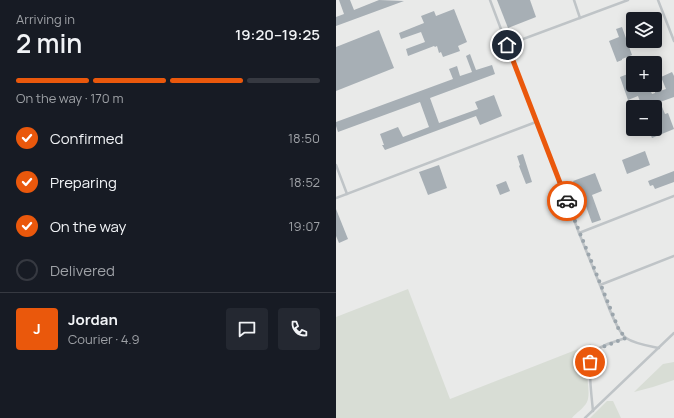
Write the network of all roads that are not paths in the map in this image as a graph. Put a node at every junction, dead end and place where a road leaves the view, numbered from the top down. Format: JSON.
{"nodes":[{"id":1,"x":490,"y":0,"type":"edge"},
{"id":2,"x":574,"y":0,"type":"edge"},
{"id":3,"x":628,"y":0,"type":"edge"},
{"id":4,"x":658,"y":0,"type":"edge"},
{"id":5,"x":580,"y":18,"type":"junction"},
{"id":6,"x":674,"y":41,"type":"edge"},
{"id":7,"x":507,"y":45,"type":"junction"},
{"id":8,"x":536,"y":122,"type":"junction"},
{"id":9,"x":336,"y":165,"type":"edge"},
{"id":10,"x":347,"y":194,"type":"junction"},
{"id":11,"x":674,"y":196,"type":"edge"},
{"id":12,"x":336,"y":198,"type":"edge"},
{"id":13,"x":579,"y":233,"type":"junction"},
{"id":14,"x":674,"y":256,"type":"edge"},
{"id":15,"x":600,"y":285,"type":"junction"},
{"id":16,"x":674,"y":333,"type":"edge"},
{"id":17,"x":626,"y":338,"type":"junction"},
{"id":18,"x":659,"y":348,"type":"junction"},
{"id":19,"x":593,"y":411,"type":"junction"},
{"id":20,"x":585,"y":418,"type":"edge"}],
"edges":[{"from":1,"to":7,"type":"lane"},
{"from":2,"to":5,"type":"lane"},
{"from":3,"to":5,"type":"lane"},
{"from":4,"to":6,"type":"lane"},
{"from":5,"to":7,"type":"lane"},
{"from":7,"to":8,"type":"lane"},
{"from":8,"to":10,"type":"lane"},
{"from":8,"to":13,"type":"lane"},
{"from":9,"to":10,"type":"lane"},
{"from":10,"to":12,"type":"lane"},
{"from":11,"to":13,"type":"lane"},
{"from":13,"to":15,"type":"lane"},
{"from":14,"to":15,"type":"lane"},
{"from":15,"to":17,"type":"lane"},
{"from":16,"to":18,"type":"lane"},
{"from":17,"to":18,"type":"lane"},
{"from":17,"to":19,"type":"lane"},
{"from":18,"to":19,"type":"lane"},
{"from":19,"to":20,"type":"lane"}]}
